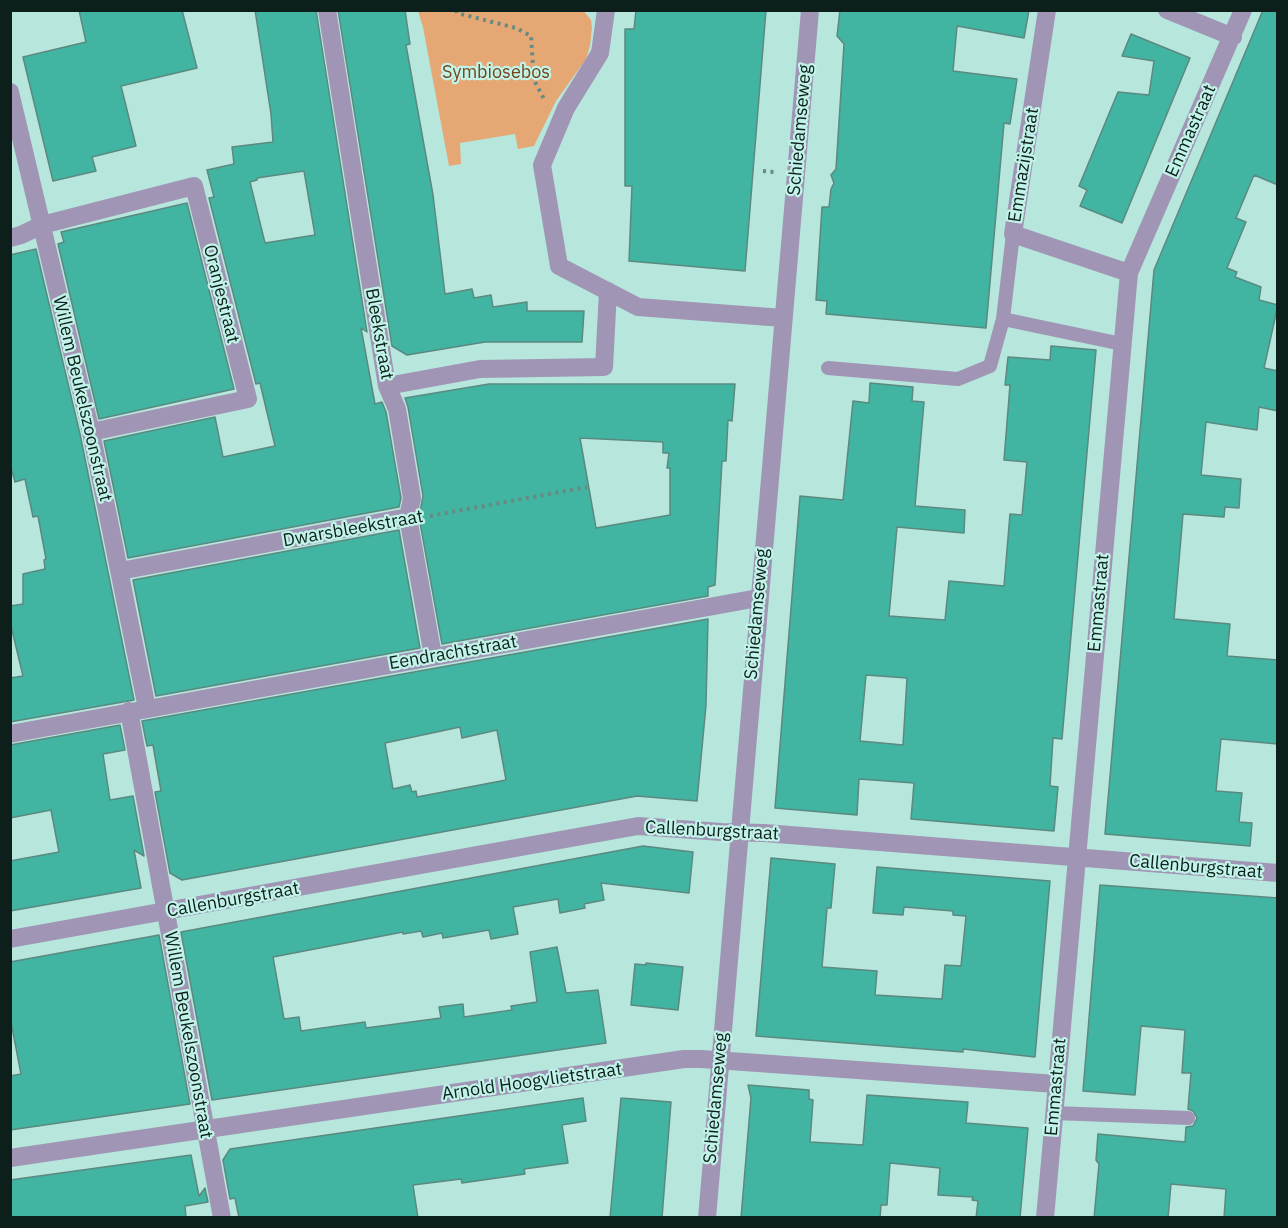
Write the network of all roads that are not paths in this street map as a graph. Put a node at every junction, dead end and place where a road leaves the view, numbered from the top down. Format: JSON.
{"nodes":[{"id":1,"x":327,"y":10,"type":"edge"},
{"id":2,"x":606,"y":10,"type":"edge"},
{"id":3,"x":810,"y":10,"type":"edge"},
{"id":4,"x":1047,"y":10,"type":"edge"},
{"id":5,"x":1167,"y":10,"type":"edge"},
{"id":6,"x":1243,"y":10,"type":"edge"},
{"id":7,"x":1233,"y":37,"type":"junction"},
{"id":8,"x":10,"y":92,"type":"edge"},
{"id":9,"x":42,"y":225,"type":"junction"},
{"id":10,"x":1013,"y":234,"type":"junction"},
{"id":11,"x":10,"y":238,"type":"edge"},
{"id":12,"x":1129,"y":273,"type":"junction"},
{"id":13,"x":608,"y":291,"type":"junction"},
{"id":14,"x":783,"y":318,"type":"junction"},
{"id":15,"x":1003,"y":319,"type":"junction"},
{"id":16,"x":1122,"y":344,"type":"junction"},
{"id":17,"x":828,"y":368,"type":"dead end"},
{"id":18,"x":387,"y":386,"type":"junction"},
{"id":19,"x":91,"y":432,"type":"junction"},
{"id":20,"x":408,"y":517,"type":"junction"},
{"id":21,"x":120,"y":571,"type":"junction"},
{"id":22,"x":758,"y":598,"type":"junction"},
{"id":23,"x":434,"y":656,"type":"junction"},
{"id":24,"x":138,"y":710,"type":"junction"},
{"id":25,"x":10,"y":734,"type":"edge"},
{"id":26,"x":739,"y":832,"type":"junction"},
{"id":27,"x":1076,"y":857,"type":"junction"},
{"id":28,"x":1278,"y":873,"type":"edge"},
{"id":29,"x":166,"y":912,"type":"junction"},
{"id":30,"x":10,"y":939,"type":"edge"},
{"id":31,"x":719,"y":1060,"type":"junction"},
{"id":32,"x":1056,"y":1084,"type":"junction"},
{"id":33,"x":1054,"y":1113,"type":"junction"},
{"id":34,"x":1188,"y":1118,"type":"dead end"},
{"id":35,"x":205,"y":1131,"type":"junction"},
{"id":36,"x":10,"y":1158,"type":"edge"},
{"id":37,"x":222,"y":1218,"type":"edge"},
{"id":38,"x":707,"y":1218,"type":"edge"},
{"id":39,"x":1045,"y":1218,"type":"edge"}],
"edges":[{"from":1,"to":18,"type":"street","name":"Bleekstraat"},
{"from":2,"to":13,"type":"street"},
{"from":3,"to":14,"type":"street","name":"Schiedamseweg"},
{"from":4,"to":10,"type":"street","name":"Emmazijstraat"},
{"from":5,"to":7,"type":"street"},
{"from":6,"to":7,"type":"street","name":"Emmastraat"},
{"from":7,"to":12,"type":"street","name":"Emmastraat"},
{"from":8,"to":9,"type":"street","name":"Willem Beukelszoonstraat"},
{"from":9,"to":11,"type":"street"},
{"from":9,"to":19,"type":"street","name":"Willem Beukelszoonstraat"},
{"from":9,"to":19,"type":"street","name":"Oranjestraat"},
{"from":10,"to":12,"type":"street","name":"Emmazijstraat"},
{"from":10,"to":15,"type":"lane"},
{"from":12,"to":16,"type":"street","name":"Emmastraat"},
{"from":13,"to":14,"type":"street"},
{"from":13,"to":18,"type":"street"},
{"from":14,"to":22,"type":"street","name":"Schiedamseweg"},
{"from":15,"to":16,"type":"lane"},
{"from":15,"to":17,"type":"lane"},
{"from":16,"to":27,"type":"street","name":"Emmastraat"},
{"from":18,"to":20,"type":"street","name":"Bleekstraat"},
{"from":19,"to":21,"type":"street","name":"Willem Beukelszoonstraat"},
{"from":20,"to":21,"type":"street","name":"Dwarsbleekstraat"},
{"from":20,"to":23,"type":"street","name":"Bleekstraat"},
{"from":21,"to":24,"type":"street","name":"Willem Beukelszoonstraat"},
{"from":22,"to":23,"type":"street","name":"Eendrachtstraat"},
{"from":22,"to":26,"type":"street","name":"Schiedamseweg"},
{"from":23,"to":24,"type":"street","name":"Eendrachtstraat"},
{"from":24,"to":25,"type":"street","name":"Eendrachtstraat"},
{"from":24,"to":29,"type":"street","name":"Willem Beukelszoonstraat"},
{"from":26,"to":27,"type":"street","name":"Callenburgstraat"},
{"from":26,"to":29,"type":"street","name":"Callenburgstraat"},
{"from":26,"to":31,"type":"street","name":"Schiedamseweg"},
{"from":27,"to":28,"type":"street","name":"Callenburgstraat"},
{"from":27,"to":32,"type":"street","name":"Emmastraat"},
{"from":29,"to":30,"type":"street","name":"Callenburgstraat"},
{"from":29,"to":35,"type":"street","name":"Willem Beukelszoonstraat"},
{"from":31,"to":32,"type":"street","name":"Arnold Hoogvlietstraat"},
{"from":31,"to":35,"type":"street","name":"Arnold Hoogvlietstraat"},
{"from":31,"to":38,"type":"street","name":"Schiedamseweg"},
{"from":32,"to":33,"type":"street","name":"Emmastraat"},
{"from":33,"to":34,"type":"lane"},
{"from":33,"to":39,"type":"street","name":"Emmastraat"},
{"from":35,"to":36,"type":"street","name":"Arnold Hoogvlietstraat"},
{"from":35,"to":37,"type":"street","name":"Willem Beukelszoonstraat"}]}
